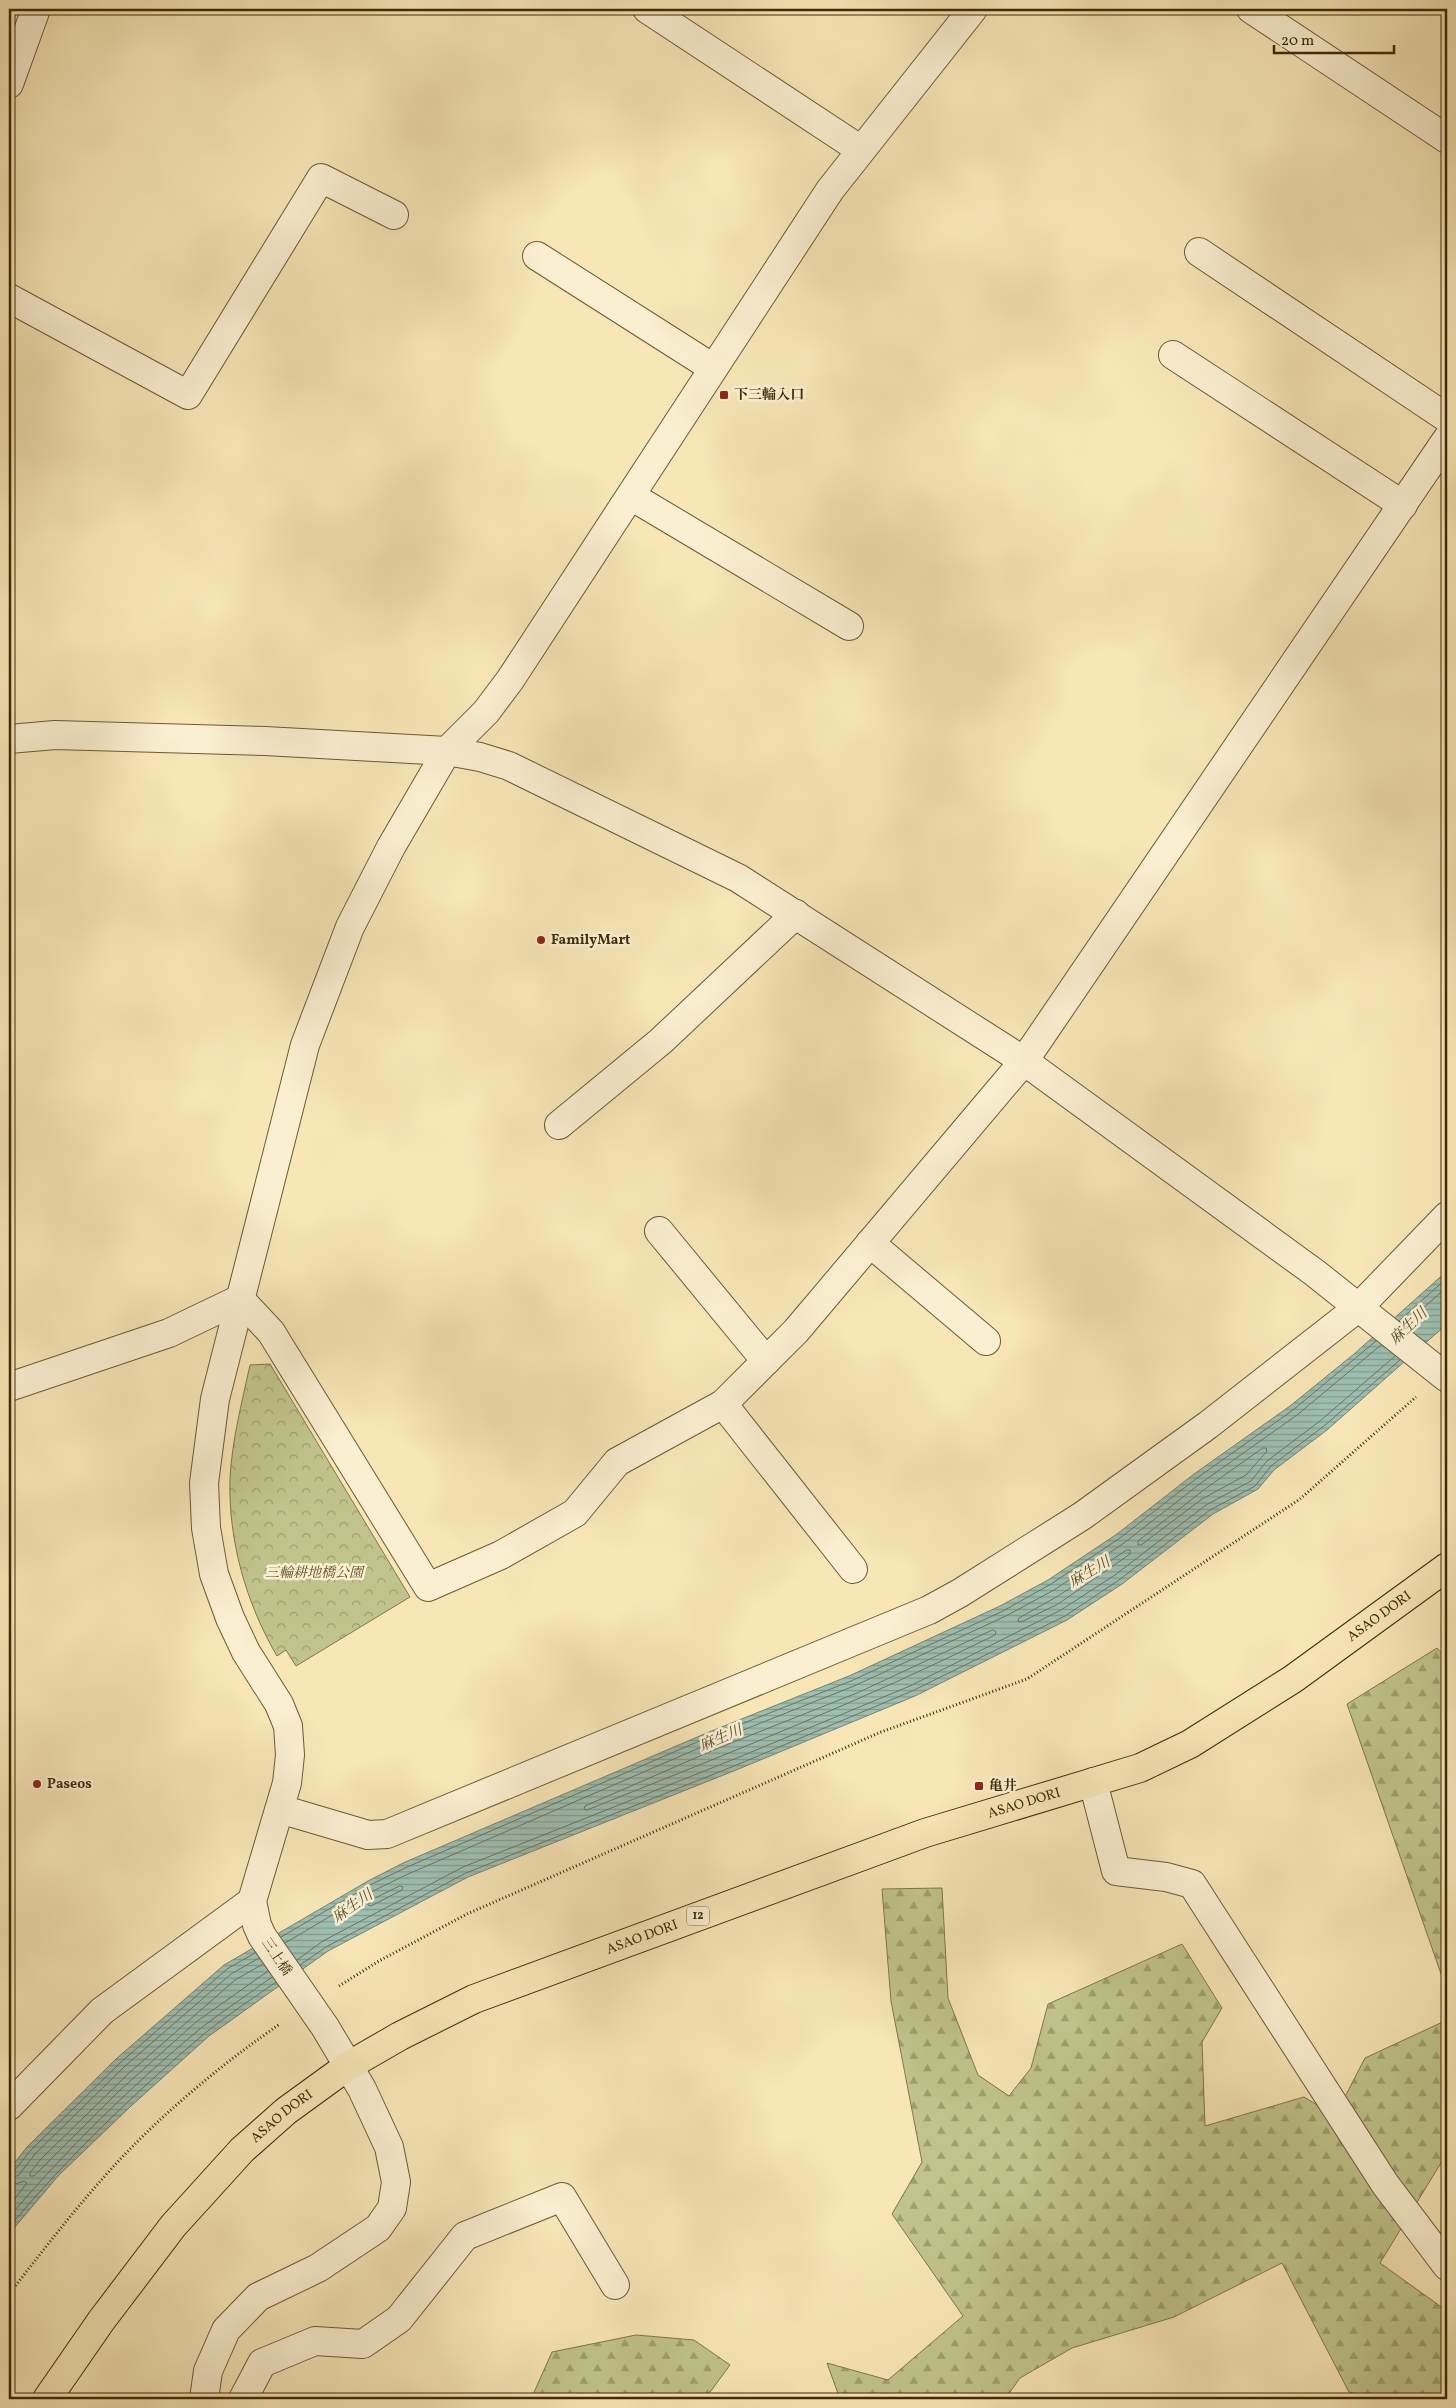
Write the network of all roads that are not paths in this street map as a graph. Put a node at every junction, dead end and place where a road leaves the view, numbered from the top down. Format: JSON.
{"nodes":[{"id":1,"x":36,"y":9,"type":"edge"},
{"id":2,"x":647,"y":9,"type":"edge"},
{"id":3,"x":973,"y":9,"type":"edge"},
{"id":4,"x":1251,"y":9,"type":"edge"},
{"id":5,"x":9,"y":84,"type":"edge"},
{"id":6,"x":1447,"y":139,"type":"edge"},
{"id":7,"x":861,"y":150,"type":"junction"},
{"id":8,"x":394,"y":215,"type":"dead end"},
{"id":9,"x":1199,"y":252,"type":"dead end"},
{"id":10,"x":537,"y":256,"type":"dead end"},
{"id":11,"x":9,"y":298,"type":"edge"},
{"id":12,"x":1173,"y":354,"type":"dead end"},
{"id":13,"x":713,"y":368,"type":"junction"},
{"id":14,"x":1447,"y":418,"type":"edge"},
{"id":15,"x":1447,"y":439,"type":"edge"},
{"id":16,"x":631,"y":496,"type":"junction"},
{"id":17,"x":1403,"y":505,"type":"junction"},
{"id":18,"x":849,"y":626,"type":"dead end"},
{"id":19,"x":9,"y":739,"type":"edge"},
{"id":20,"x":447,"y":751,"type":"junction"},
{"id":21,"x":796,"y":914,"type":"junction"},
{"id":22,"x":1024,"y":1061,"type":"junction"},
{"id":23,"x":558,"y":1125,"type":"dead end"},
{"id":24,"x":1447,"y":1216,"type":"edge"},
{"id":25,"x":659,"y":1231,"type":"dead end"},
{"id":26,"x":870,"y":1243,"type":"junction"},
{"id":27,"x":240,"y":1299,"type":"junction"},
{"id":28,"x":1365,"y":1312,"type":"junction"},
{"id":29,"x":986,"y":1341,"type":"dead end"},
{"id":30,"x":766,"y":1361,"type":"junction"},
{"id":31,"x":1442,"y":1371,"type":"edge"},
{"id":32,"x":9,"y":1387,"type":"edge"},
{"id":33,"x":723,"y":1404,"type":"junction"},
{"id":34,"x":1447,"y":1566,"type":"edge"},
{"id":35,"x":853,"y":1569,"type":"dead end"},
{"id":36,"x":1093,"y":1782,"type":"junction"},
{"id":37,"x":280,"y":1810,"type":"junction"},
{"id":38,"x":253,"y":1906,"type":"junction"},
{"id":39,"x":348,"y":2066,"type":"junction"},
{"id":40,"x":9,"y":2106,"type":"edge"},
{"id":41,"x":1447,"y":2266,"type":"edge"},
{"id":42,"x":615,"y":2285,"type":"dead end"},
{"id":43,"x":47,"y":2399,"type":"edge"},
{"id":44,"x":204,"y":2399,"type":"edge"},
{"id":45,"x":243,"y":2399,"type":"edge"}],
"edges":[{"from":1,"to":5,"type":"street"},
{"from":2,"to":7,"type":"street"},
{"from":3,"to":7,"type":"street"},
{"from":4,"to":6,"type":"street"},
{"from":7,"to":13,"type":"street"},
{"from":8,"to":11,"type":"street"},
{"from":9,"to":14,"type":"street"},
{"from":10,"to":13,"type":"street"},
{"from":12,"to":17,"type":"street"},
{"from":13,"to":16,"type":"street"},
{"from":15,"to":17,"type":"street"},
{"from":16,"to":18,"type":"street"},
{"from":16,"to":20,"type":"street"},
{"from":17,"to":22,"type":"street"},
{"from":19,"to":20,"type":"street"},
{"from":20,"to":21,"type":"street"},
{"from":20,"to":27,"type":"street"},
{"from":21,"to":22,"type":"street"},
{"from":21,"to":23,"type":"street"},
{"from":22,"to":26,"type":"street"},
{"from":22,"to":28,"type":"street"},
{"from":24,"to":28,"type":"street"},
{"from":25,"to":30,"type":"street"},
{"from":26,"to":29,"type":"street"},
{"from":26,"to":30,"type":"street"},
{"from":27,"to":32,"type":"street"},
{"from":27,"to":33,"type":"street"},
{"from":27,"to":37,"type":"street"},
{"from":28,"to":31,"type":"street"},
{"from":28,"to":37,"type":"street"},
{"from":30,"to":33,"type":"street"},
{"from":33,"to":35,"type":"street"},
{"from":34,"to":36,"type":"main road","name":"ASAO DORI","number":"12"},
{"from":36,"to":39,"type":"main road","name":"ASAO DORI","number":"12"},
{"from":36,"to":41,"type":"street"},
{"from":37,"to":38,"type":"street"},
{"from":38,"to":39,"type":"street","name":"三上橋"},
{"from":38,"to":40,"type":"street"},
{"from":39,"to":43,"type":"main road","name":"ASAO DORI","number":"12"},
{"from":39,"to":44,"type":"street","name":"三上橋"},
{"from":42,"to":45,"type":"street"}]}
